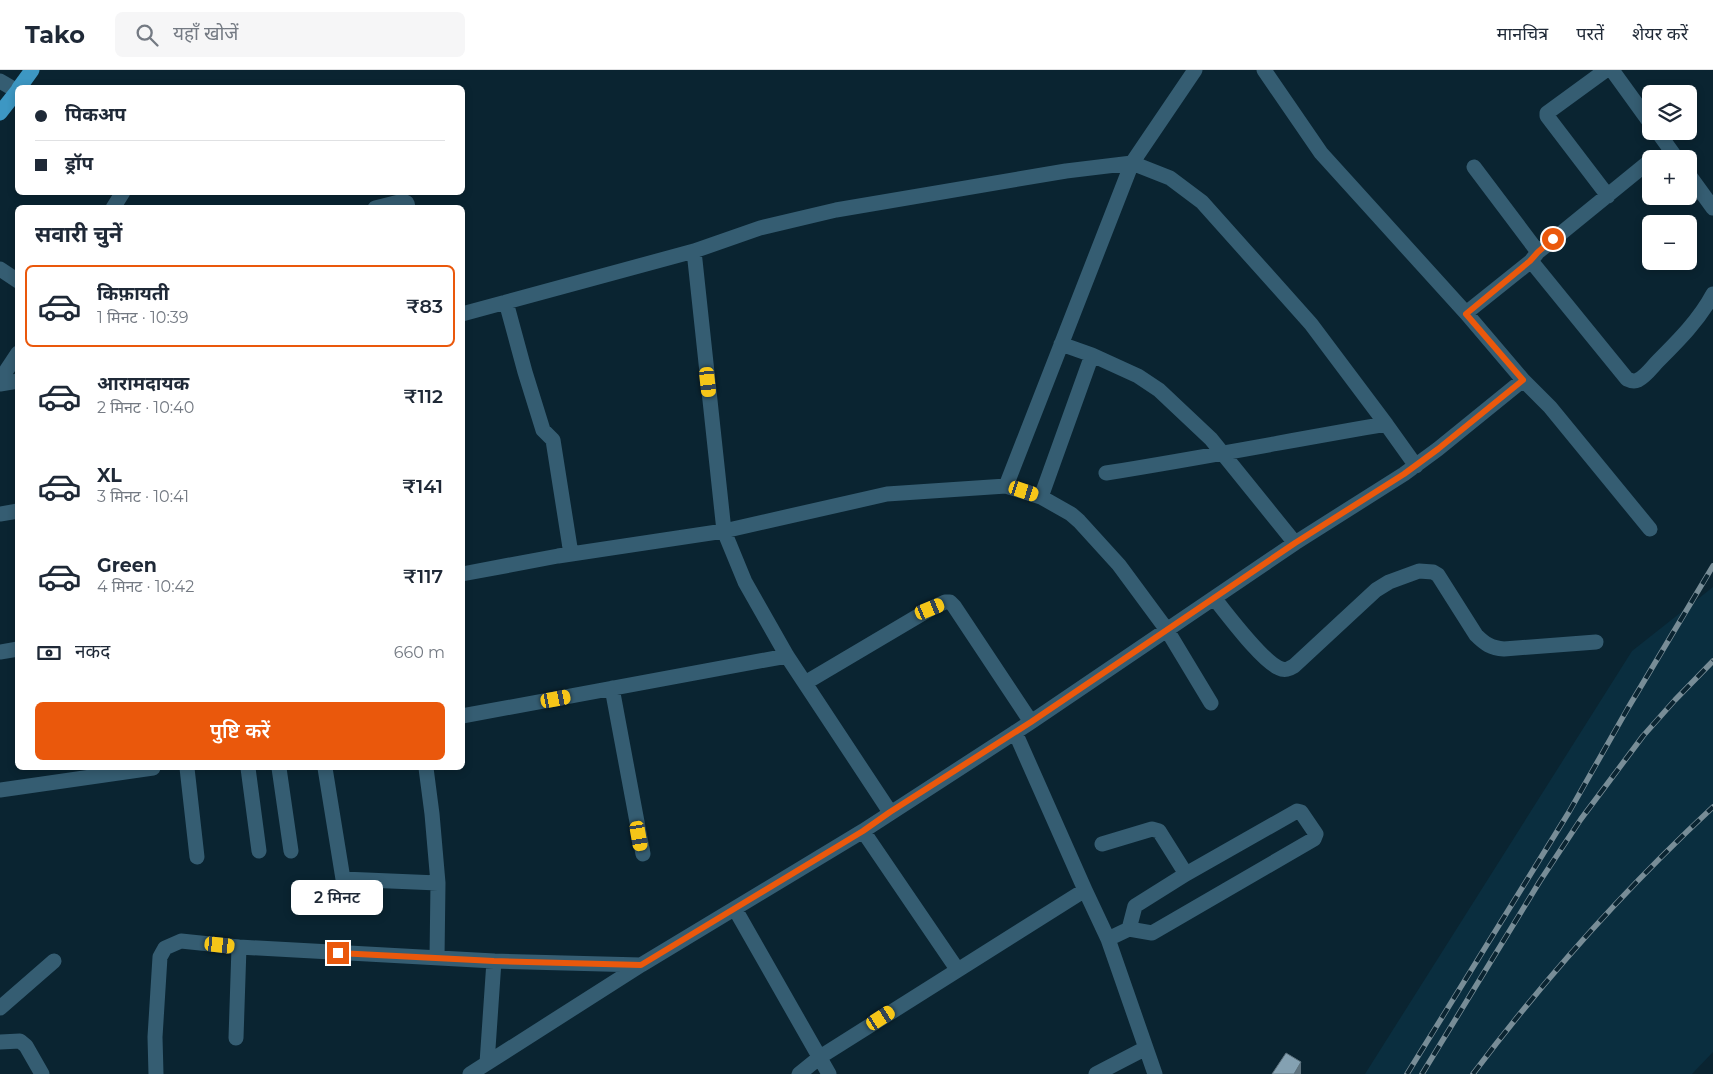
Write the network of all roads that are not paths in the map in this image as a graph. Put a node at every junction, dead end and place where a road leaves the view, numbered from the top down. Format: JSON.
{"nodes":[{"id":1,"x":32,"y":70,"type":"edge"},
{"id":2,"x":1195,"y":70,"type":"edge"},
{"id":3,"x":1264,"y":70,"type":"edge"},
{"id":4,"x":1606,"y":70,"type":"edge"},
{"id":5,"x":1612,"y":70,"type":"edge"},
{"id":6,"x":0,"y":81,"type":"edge"},
{"id":7,"x":21,"y":85,"type":"edge"},
{"id":8,"x":15,"y":88,"type":"edge"},
{"id":9,"x":15,"y":93,"type":"edge"},
{"id":10,"x":1642,"y":112,"type":"edge"},
{"id":11,"x":0,"y":114,"type":"edge"},
{"id":12,"x":1132,"y":163,"type":"junction"},
{"id":13,"x":1474,"y":167,"type":"dead end"},
{"id":14,"x":1642,"y":168,"type":"edge"},
{"id":15,"x":1697,"y":186,"type":"edge"},
{"id":16,"x":1608,"y":196,"type":"junction"},
{"id":17,"x":387,"y":205,"type":"edge"},
{"id":18,"x":407,"y":205,"type":"edge"},
{"id":19,"x":1713,"y":208,"type":"edge"},
{"id":20,"x":694,"y":251,"type":"junction"},
{"id":21,"x":1534,"y":256,"type":"junction"},
{"id":22,"x":0,"y":269,"type":"edge"},
{"id":23,"x":15,"y":279,"type":"edge"},
{"id":24,"x":1713,"y":294,"type":"edge"},
{"id":25,"x":506,"y":302,"type":"junction"},
{"id":26,"x":465,"y":313,"type":"edge"},
{"id":27,"x":1466,"y":314,"type":"junction"},
{"id":28,"x":1061,"y":344,"type":"junction"},
{"id":29,"x":1092,"y":354,"type":"junction"},
{"id":30,"x":15,"y":358,"type":"edge"},
{"id":31,"x":0,"y":380,"type":"edge"},
{"id":32,"x":1523,"y":380,"type":"junction"},
{"id":33,"x":15,"y":382,"type":"edge"},
{"id":34,"x":0,"y":384,"type":"edge"},
{"id":35,"x":1386,"y":424,"type":"junction"},
{"id":36,"x":1223,"y":454,"type":"junction"},
{"id":37,"x":1416,"y":466,"type":"junction"},
{"id":38,"x":1106,"y":473,"type":"dead end"},
{"id":39,"x":1006,"y":486,"type":"junction"},
{"id":40,"x":1041,"y":497,"type":"junction"},
{"id":41,"x":15,"y":512,"type":"edge"},
{"id":42,"x":0,"y":514,"type":"edge"},
{"id":43,"x":1650,"y":530,"type":"dead end"},
{"id":44,"x":724,"y":531,"type":"junction"},
{"id":45,"x":1295,"y":543,"type":"junction"},
{"id":46,"x":571,"y":554,"type":"junction"},
{"id":47,"x":465,"y":573,"type":"edge"},
{"id":48,"x":1214,"y":598,"type":"junction"},
{"id":49,"x":1167,"y":630,"type":"junction"},
{"id":50,"x":1596,"y":642,"type":"dead end"},
{"id":51,"x":15,"y":650,"type":"edge"},
{"id":52,"x":0,"y":652,"type":"edge"},
{"id":53,"x":786,"y":656,"type":"junction"},
{"id":54,"x":805,"y":683,"type":"junction"},
{"id":55,"x":612,"y":688,"type":"junction"},
{"id":56,"x":1211,"y":703,"type":"dead end"},
{"id":57,"x":465,"y":715,"type":"edge"},
{"id":58,"x":1031,"y":722,"type":"junction"},
{"id":59,"x":1015,"y":732,"type":"junction"},
{"id":60,"x":139,"y":770,"type":"edge"},
{"id":61,"x":187,"y":770,"type":"edge"},
{"id":62,"x":248,"y":770,"type":"edge"},
{"id":63,"x":279,"y":770,"type":"edge"},
{"id":64,"x":325,"y":770,"type":"edge"},
{"id":65,"x":426,"y":770,"type":"edge"},
{"id":66,"x":0,"y":790,"type":"edge"},
{"id":67,"x":890,"y":812,"type":"junction"},
{"id":68,"x":863,"y":831,"type":"junction"},
{"id":69,"x":1102,"y":844,"type":"dead end"},
{"id":70,"x":259,"y":851,"type":"dead end"},
{"id":71,"x":291,"y":851,"type":"dead end"},
{"id":72,"x":643,"y":854,"type":"dead end"},
{"id":73,"x":197,"y":857,"type":"dead end"},
{"id":74,"x":1186,"y":874,"type":"junction"},
{"id":75,"x":438,"y":883,"type":"junction"},
{"id":76,"x":1085,"y":890,"type":"junction"},
{"id":77,"x":735,"y":909,"type":"junction"},
{"id":78,"x":1129,"y":929,"type":"junction"},
{"id":79,"x":1108,"y":939,"type":"junction"},
{"id":80,"x":239,"y":947,"type":"junction"},
{"id":81,"x":437,"y":958,"type":"junction"},
{"id":82,"x":54,"y":961,"type":"dead end"},
{"id":83,"x":494,"y":961,"type":"junction"},
{"id":84,"x":641,"y":965,"type":"junction"},
{"id":85,"x":957,"y":969,"type":"junction"},
{"id":86,"x":0,"y":1008,"type":"edge"},
{"id":87,"x":236,"y":1038,"type":"dead end"},
{"id":88,"x":0,"y":1042,"type":"edge"},
{"id":89,"x":1146,"y":1048,"type":"junction"},
{"id":90,"x":820,"y":1057,"type":"junction"},
{"id":91,"x":487,"y":1063,"type":"junction"},
{"id":92,"x":42,"y":1074,"type":"edge"},
{"id":93,"x":156,"y":1074,"type":"edge"},
{"id":94,"x":470,"y":1074,"type":"edge"},
{"id":95,"x":799,"y":1074,"type":"edge"},
{"id":96,"x":829,"y":1074,"type":"edge"},
{"id":97,"x":1096,"y":1074,"type":"edge"},
{"id":98,"x":1155,"y":1074,"type":"edge"}],
"edges":[{"from":1,"to":7,"type":"main road"},
{"from":2,"to":12,"type":"street"},
{"from":3,"to":27,"type":"street"},
{"from":4,"to":16,"type":"street"},
{"from":5,"to":10,"type":"street"},
{"from":6,"to":8,"type":"street"},
{"from":9,"to":11,"type":"main road"},
{"from":12,"to":20,"type":"street"},
{"from":12,"to":28,"type":"street"},
{"from":12,"to":35,"type":"street"},
{"from":13,"to":21,"type":"street"},
{"from":14,"to":16,"type":"street"},
{"from":15,"to":19,"type":"street"},
{"from":16,"to":21,"type":"street"},
{"from":17,"to":18,"type":"street"},
{"from":20,"to":25,"type":"street"},
{"from":20,"to":44,"type":"street"},
{"from":21,"to":24,"type":"street"},
{"from":21,"to":27,"type":"street"},
{"from":22,"to":23,"type":"street"},
{"from":25,"to":26,"type":"street"},
{"from":25,"to":46,"type":"street"},
{"from":27,"to":32,"type":"street"},
{"from":28,"to":29,"type":"street"},
{"from":28,"to":39,"type":"street"},
{"from":29,"to":36,"type":"street"},
{"from":29,"to":40,"type":"street"},
{"from":30,"to":31,"type":"street"},
{"from":32,"to":37,"type":"street"},
{"from":32,"to":43,"type":"street"},
{"from":33,"to":34,"type":"street"},
{"from":35,"to":36,"type":"street"},
{"from":35,"to":37,"type":"street"},
{"from":36,"to":38,"type":"street"},
{"from":36,"to":45,"type":"street"},
{"from":37,"to":45,"type":"street"},
{"from":39,"to":40,"type":"street"},
{"from":39,"to":44,"type":"street"},
{"from":40,"to":49,"type":"street"},
{"from":41,"to":42,"type":"street"},
{"from":44,"to":46,"type":"street"},
{"from":44,"to":53,"type":"street"},
{"from":45,"to":48,"type":"street"},
{"from":46,"to":47,"type":"street"},
{"from":48,"to":49,"type":"street"},
{"from":48,"to":50,"type":"street"},
{"from":49,"to":56,"type":"street"},
{"from":49,"to":58,"type":"street"},
{"from":51,"to":52,"type":"street"},
{"from":53,"to":54,"type":"street"},
{"from":53,"to":55,"type":"street"},
{"from":54,"to":58,"type":"street"},
{"from":54,"to":67,"type":"street"},
{"from":55,"to":57,"type":"street"},
{"from":55,"to":72,"type":"street"},
{"from":58,"to":59,"type":"street"},
{"from":59,"to":67,"type":"street"},
{"from":59,"to":76,"type":"street"},
{"from":60,"to":66,"type":"street"},
{"from":61,"to":73,"type":"street"},
{"from":62,"to":70,"type":"street"},
{"from":63,"to":71,"type":"street"},
{"from":64,"to":75,"type":"street"},
{"from":65,"to":75,"type":"street"},
{"from":67,"to":68,"type":"street"},
{"from":68,"to":77,"type":"street"},
{"from":68,"to":85,"type":"street"},
{"from":69,"to":74,"type":"street"},
{"from":74,"to":78,"type":"street"},
{"from":74,"to":78,"type":"street"},
{"from":75,"to":81,"type":"street"},
{"from":76,"to":79,"type":"street"},
{"from":76,"to":85,"type":"street"},
{"from":77,"to":84,"type":"street"},
{"from":77,"to":90,"type":"street"},
{"from":78,"to":79,"type":"street"},
{"from":79,"to":89,"type":"street"},
{"from":80,"to":81,"type":"street"},
{"from":80,"to":87,"type":"street"},
{"from":80,"to":93,"type":"street"},
{"from":81,"to":83,"type":"street"},
{"from":82,"to":86,"type":"street"},
{"from":83,"to":84,"type":"street"},
{"from":83,"to":91,"type":"street"},
{"from":84,"to":91,"type":"street"},
{"from":85,"to":90,"type":"street"},
{"from":88,"to":92,"type":"street"},
{"from":89,"to":97,"type":"street"},
{"from":89,"to":98,"type":"street"},
{"from":90,"to":95,"type":"street"},
{"from":90,"to":96,"type":"street"},
{"from":91,"to":94,"type":"street"}]}
